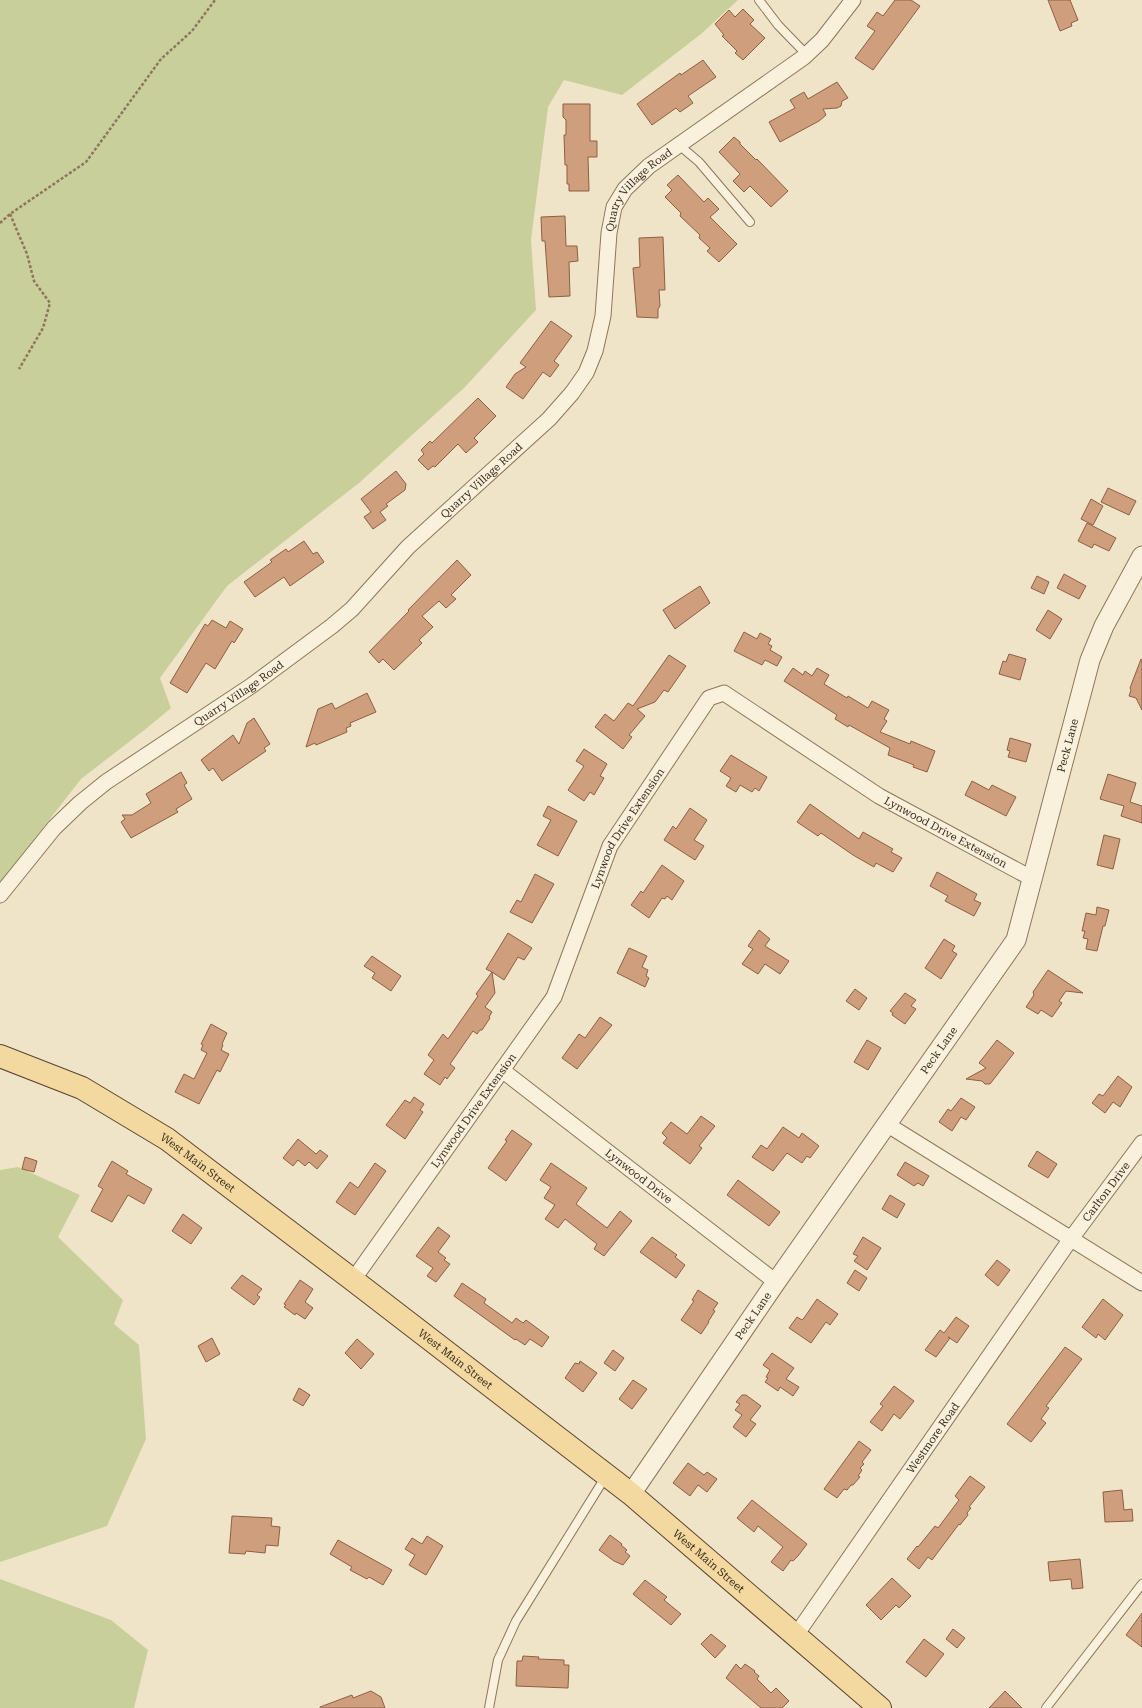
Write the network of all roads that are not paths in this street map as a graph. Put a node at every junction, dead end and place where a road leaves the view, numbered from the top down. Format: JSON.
{"nodes":[{"id":1,"x":759,"y":0,"type":"edge"},
{"id":2,"x":853,"y":0,"type":"edge"},
{"id":3,"x":807,"y":55,"type":"junction"},
{"id":4,"x":679,"y":145,"type":"junction"},
{"id":5,"x":750,"y":222,"type":"dead end"},
{"id":6,"x":1142,"y":556,"type":"edge"},
{"id":7,"x":1033,"y":879,"type":"junction"},
{"id":8,"x":0,"y":895,"type":"edge"},
{"id":9,"x":0,"y":1056,"type":"edge"},
{"id":10,"x":502,"y":1070,"type":"junction"},
{"id":11,"x":888,"y":1125,"type":"junction"},
{"id":12,"x":1142,"y":1143,"type":"edge"},
{"id":13,"x":1070,"y":1240,"type":"junction"},
{"id":14,"x":354,"y":1280,"type":"junction"},
{"id":15,"x":776,"y":1282,"type":"junction"},
{"id":16,"x":1142,"y":1284,"type":"edge"},
{"id":17,"x":606,"y":1475,"type":"junction"},
{"id":18,"x":631,"y":1494,"type":"junction"},
{"id":19,"x":1142,"y":1584,"type":"edge"},
{"id":20,"x":796,"y":1635,"type":"junction"},
{"id":21,"x":489,"y":1708,"type":"edge"},
{"id":22,"x":880,"y":1708,"type":"edge"},
{"id":23,"x":1046,"y":1708,"type":"edge"}],
"edges":[{"from":1,"to":3,"type":"lane"},
{"from":2,"to":3,"type":"street","name":"Quarry Village Road"},
{"from":3,"to":4,"type":"street","name":"Quarry Village Road"},
{"from":4,"to":5,"type":"lane"},
{"from":4,"to":8,"type":"street","name":"Quarry Village Road"},
{"from":6,"to":7,"type":"street","name":"Peck Lane"},
{"from":7,"to":10,"type":"street","name":"Lynwood Drive Extension"},
{"from":7,"to":11,"type":"street","name":"Peck Lane"},
{"from":9,"to":14,"type":"main road","name":"West Main Street"},
{"from":10,"to":14,"type":"street","name":"Lynwood Drive Extension"},
{"from":10,"to":15,"type":"street","name":"Lynwood Drive"},
{"from":11,"to":13,"type":"street"},
{"from":11,"to":15,"type":"street","name":"Peck Lane"},
{"from":12,"to":13,"type":"street","name":"Carlton Drive"},
{"from":13,"to":16,"type":"street"},
{"from":13,"to":20,"type":"street","name":"Westmore Road"},
{"from":14,"to":17,"type":"main road","name":"West Main Street"},
{"from":15,"to":18,"type":"street","name":"Peck Lane"},
{"from":17,"to":18,"type":"main road","name":"West Main Street"},
{"from":17,"to":21,"type":"lane"},
{"from":18,"to":20,"type":"main road","name":"West Main Street"},
{"from":19,"to":23,"type":"lane"},
{"from":20,"to":22,"type":"main road","name":"West Main Street"}]}
